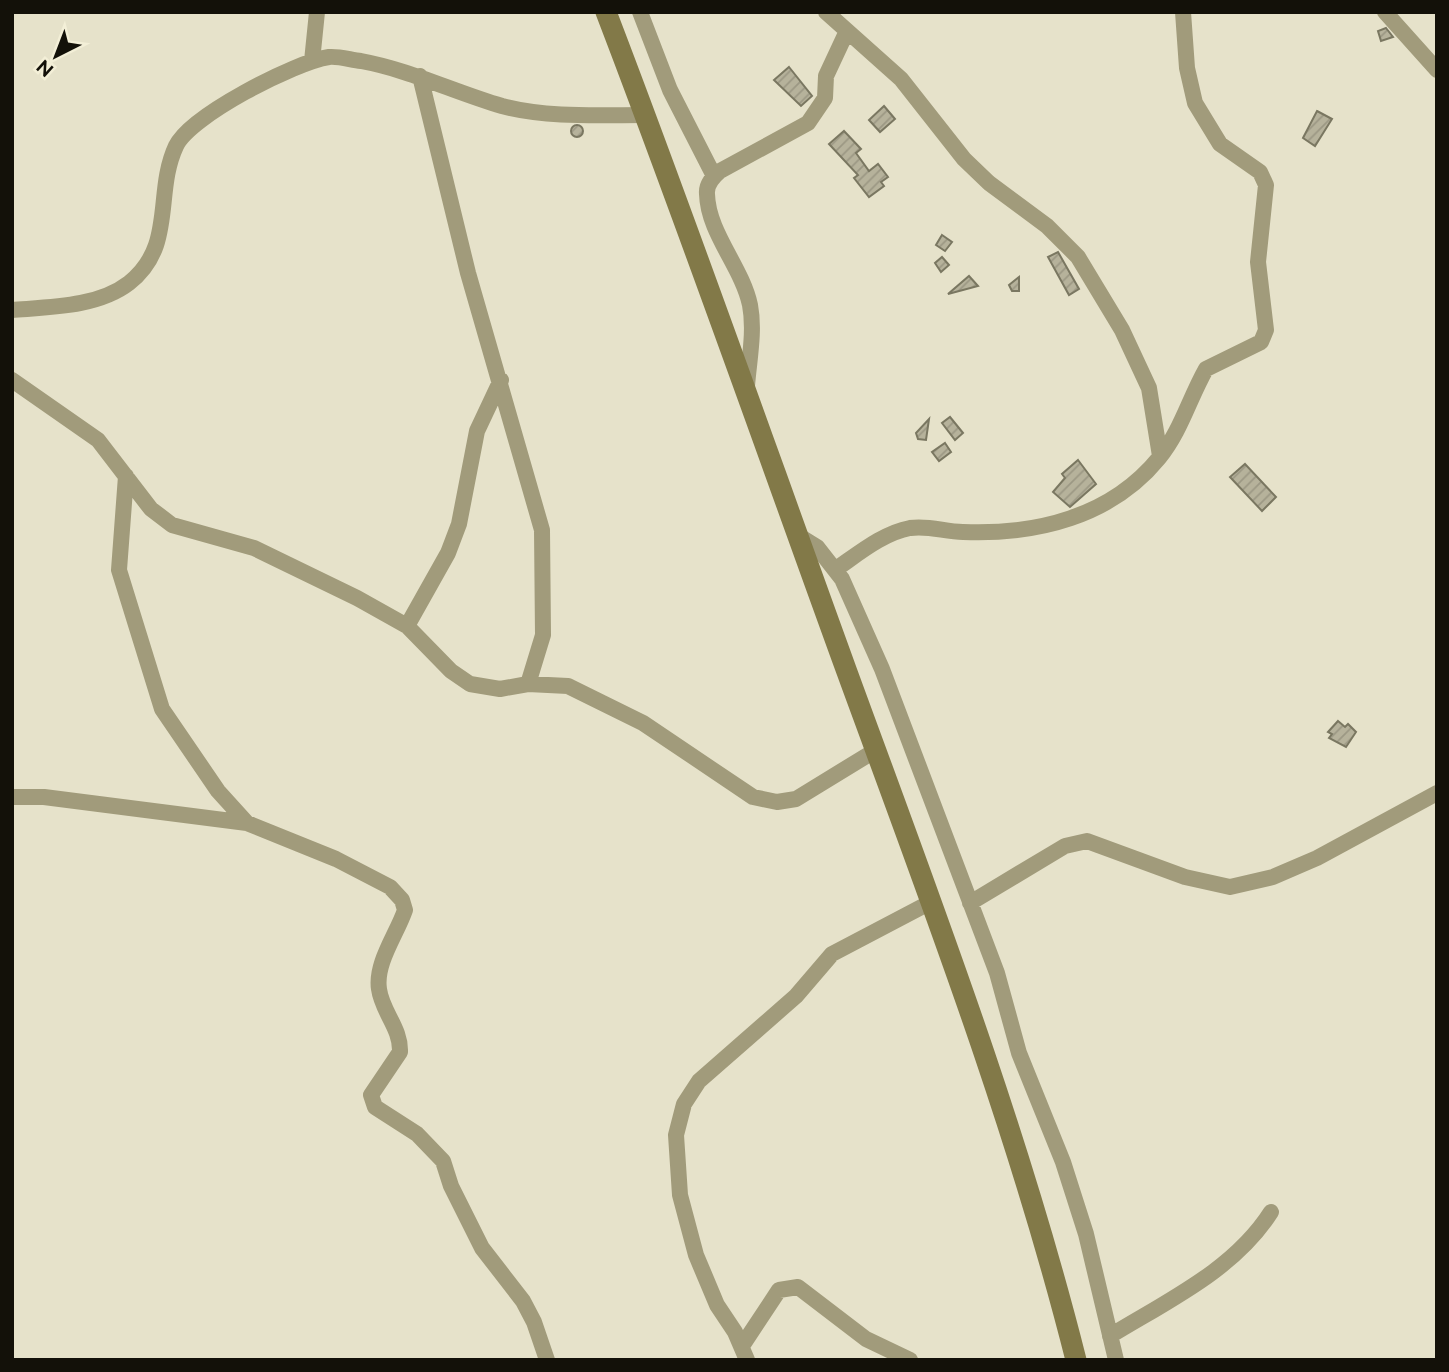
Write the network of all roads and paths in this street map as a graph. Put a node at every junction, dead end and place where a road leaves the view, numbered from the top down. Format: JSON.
{"nodes":[{"id":1,"x":317,"y":12,"type":"edge"},
{"id":2,"x":606,"y":12,"type":"edge"},
{"id":3,"x":640,"y":12,"type":"edge"},
{"id":4,"x":826,"y":12,"type":"edge"},
{"id":5,"x":1183,"y":12,"type":"edge"},
{"id":6,"x":1385,"y":12,"type":"edge"},
{"id":7,"x":847,"y":31,"type":"junction"},
{"id":8,"x":312,"y":61,"type":"junction"},
{"id":9,"x":1437,"y":70,"type":"edge"},
{"id":10,"x":420,"y":76,"type":"junction"},
{"id":11,"x":645,"y":115,"type":"junction"},
{"id":12,"x":714,"y":176,"type":"junction"},
{"id":13,"x":12,"y":310,"type":"edge"},
{"id":14,"x":12,"y":380,"type":"edge"},
{"id":15,"x":500,"y":380,"type":"junction"},
{"id":16,"x":746,"y":388,"type":"junction"},
{"id":17,"x":1160,"y":456,"type":"junction"},
{"id":18,"x":126,"y":476,"type":"junction"},
{"id":19,"x":796,"y":534,"type":"junction"},
{"id":20,"x":836,"y":569,"type":"junction"},
{"id":21,"x":407,"y":626,"type":"junction"},
{"id":22,"x":528,"y":684,"type":"junction"},
{"id":23,"x":876,"y":750,"type":"junction"},
{"id":24,"x":1437,"y":793,"type":"edge"},
{"id":25,"x":12,"y":797,"type":"edge"},
{"id":26,"x":247,"y":823,"type":"junction"},
{"id":27,"x":931,"y":902,"type":"junction"},
{"id":28,"x":970,"y":903,"type":"junction"},
{"id":29,"x":1271,"y":1212,"type":"dead end"},
{"id":30,"x":1110,"y":1336,"type":"junction"},
{"id":31,"x":745,"y":1353,"type":"edge"},
{"id":32,"x":547,"y":1360,"type":"edge"},
{"id":33,"x":911,"y":1360,"type":"edge"},
{"id":34,"x":1076,"y":1360,"type":"edge"},
{"id":35,"x":1116,"y":1360,"type":"edge"}],
"edges":[{"from":1,"to":8,"type":"street"},
{"from":2,"to":11,"type":"main road"},
{"from":3,"to":12,"type":"street"},
{"from":4,"to":7,"type":"street"},
{"from":5,"to":17,"type":"street"},
{"from":6,"to":9,"type":"street"},
{"from":7,"to":12,"type":"street"},
{"from":7,"to":17,"type":"street"},
{"from":8,"to":10,"type":"street"},
{"from":8,"to":13,"type":"street"},
{"from":10,"to":11,"type":"street"},
{"from":10,"to":15,"type":"street"},
{"from":11,"to":16,"type":"main road"},
{"from":12,"to":16,"type":"street"},
{"from":14,"to":18,"type":"street"},
{"from":15,"to":21,"type":"street"},
{"from":15,"to":22,"type":"street"},
{"from":16,"to":19,"type":"main road"},
{"from":17,"to":20,"type":"street"},
{"from":18,"to":21,"type":"street"},
{"from":18,"to":26,"type":"street"},
{"from":19,"to":20,"type":"street"},
{"from":19,"to":23,"type":"main road"},
{"from":20,"to":28,"type":"street"},
{"from":21,"to":22,"type":"street"},
{"from":22,"to":23,"type":"street"},
{"from":23,"to":27,"type":"main road"},
{"from":24,"to":28,"type":"street"},
{"from":25,"to":26,"type":"street"},
{"from":26,"to":32,"type":"street"},
{"from":27,"to":31,"type":"street"},
{"from":27,"to":34,"type":"main road"},
{"from":28,"to":30,"type":"street"},
{"from":29,"to":30,"type":"street"},
{"from":30,"to":35,"type":"street"},
{"from":31,"to":33,"type":"street"}]}
